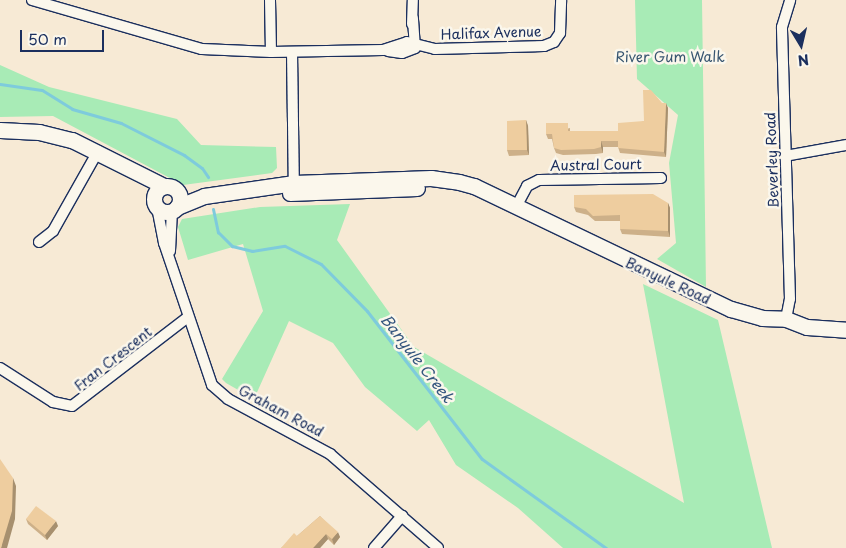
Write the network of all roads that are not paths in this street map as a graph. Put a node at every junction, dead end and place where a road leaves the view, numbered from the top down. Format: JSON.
{"nodes":[{"id":1,"x":32,"y":0,"type":"edge"},
{"id":2,"x":270,"y":0,"type":"edge"},
{"id":3,"x":413,"y":0,"type":"edge"},
{"id":4,"x":561,"y":0,"type":"edge"},
{"id":5,"x":790,"y":0,"type":"edge"},
{"id":6,"x":411,"y":44,"type":"junction"},
{"id":7,"x":271,"y":52,"type":"junction"},
{"id":8,"x":292,"y":52,"type":"junction"},
{"id":9,"x":0,"y":130,"type":"edge"},
{"id":10,"x":846,"y":145,"type":"edge"},
{"id":11,"x":98,"y":151,"type":"junction"},
{"id":12,"x":785,"y":156,"type":"junction"},
{"id":13,"x":116,"y":161,"type":"junction"},
{"id":14,"x":661,"y":178,"type":"dead end"},
{"id":15,"x":169,"y":187,"type":"junction"},
{"id":16,"x":294,"y":188,"type":"junction"},
{"id":17,"x":204,"y":196,"type":"junction"},
{"id":18,"x":499,"y":200,"type":"junction"},
{"id":19,"x":156,"y":203,"type":"junction"},
{"id":20,"x":516,"y":207,"type":"junction"},
{"id":21,"x":175,"y":209,"type":"junction"},
{"id":22,"x":38,"y":242,"type":"dead end"},
{"id":23,"x":171,"y":259,"type":"junction"},
{"id":24,"x":188,"y":317,"type":"junction"},
{"id":25,"x":786,"y":319,"type":"junction"},
{"id":26,"x":846,"y":330,"type":"edge"},
{"id":27,"x":0,"y":368,"type":"edge"},
{"id":28,"x":402,"y":516,"type":"junction"},
{"id":29,"x":374,"y":548,"type":"edge"},
{"id":30,"x":438,"y":548,"type":"edge"}],
"edges":[{"from":1,"to":7,"type":"street","name":"Halifax Avenue"},
{"from":2,"to":7,"type":"street"},
{"from":3,"to":6,"type":"street"},
{"from":4,"to":6,"type":"street","name":"Halifax Avenue"},
{"from":5,"to":12,"type":"street","name":"Beverley Road"},
{"from":6,"to":8,"type":"street","name":"Halifax Avenue"},
{"from":7,"to":8,"type":"street","name":"Halifax Avenue"},
{"from":8,"to":16,"type":"street"},
{"from":9,"to":11,"type":"street","name":"Banyule Road"},
{"from":10,"to":12,"type":"street"},
{"from":11,"to":13,"type":"street","name":"Banyule Road"},
{"from":11,"to":22,"type":"street"},
{"from":12,"to":25,"type":"street","name":"Beverley Road"},
{"from":13,"to":15,"type":"street","name":"Banyule Road"},
{"from":13,"to":19,"type":"street","name":"Banyule Road"},
{"from":14,"to":20,"type":"street","name":"Austral Court"},
{"from":15,"to":17,"type":"street","name":"Banyule Road"},
{"from":15,"to":19,"type":"street"},
{"from":15,"to":21,"type":"street"},
{"from":16,"to":17,"type":"street","name":"Banyule Road"},
{"from":16,"to":18,"type":"street","name":"Banyule Road"},
{"from":16,"to":18,"type":"street","name":"Banyule Road"},
{"from":17,"to":21,"type":"street","name":"Banyule Road"},
{"from":18,"to":20,"type":"street","name":"Banyule Road"},
{"from":19,"to":21,"type":"street"},
{"from":19,"to":23,"type":"street","name":"Graham Road"},
{"from":20,"to":25,"type":"street","name":"Banyule Road"},
{"from":21,"to":23,"type":"street","name":"Graham Road"},
{"from":23,"to":24,"type":"street","name":"Graham Road"},
{"from":24,"to":27,"type":"street","name":"Fran Crescent"},
{"from":24,"to":28,"type":"street","name":"Graham Road"},
{"from":25,"to":26,"type":"street","name":"Banyule Road"},
{"from":28,"to":29,"type":"street"},
{"from":28,"to":30,"type":"street","name":"Graham Road"}]}
